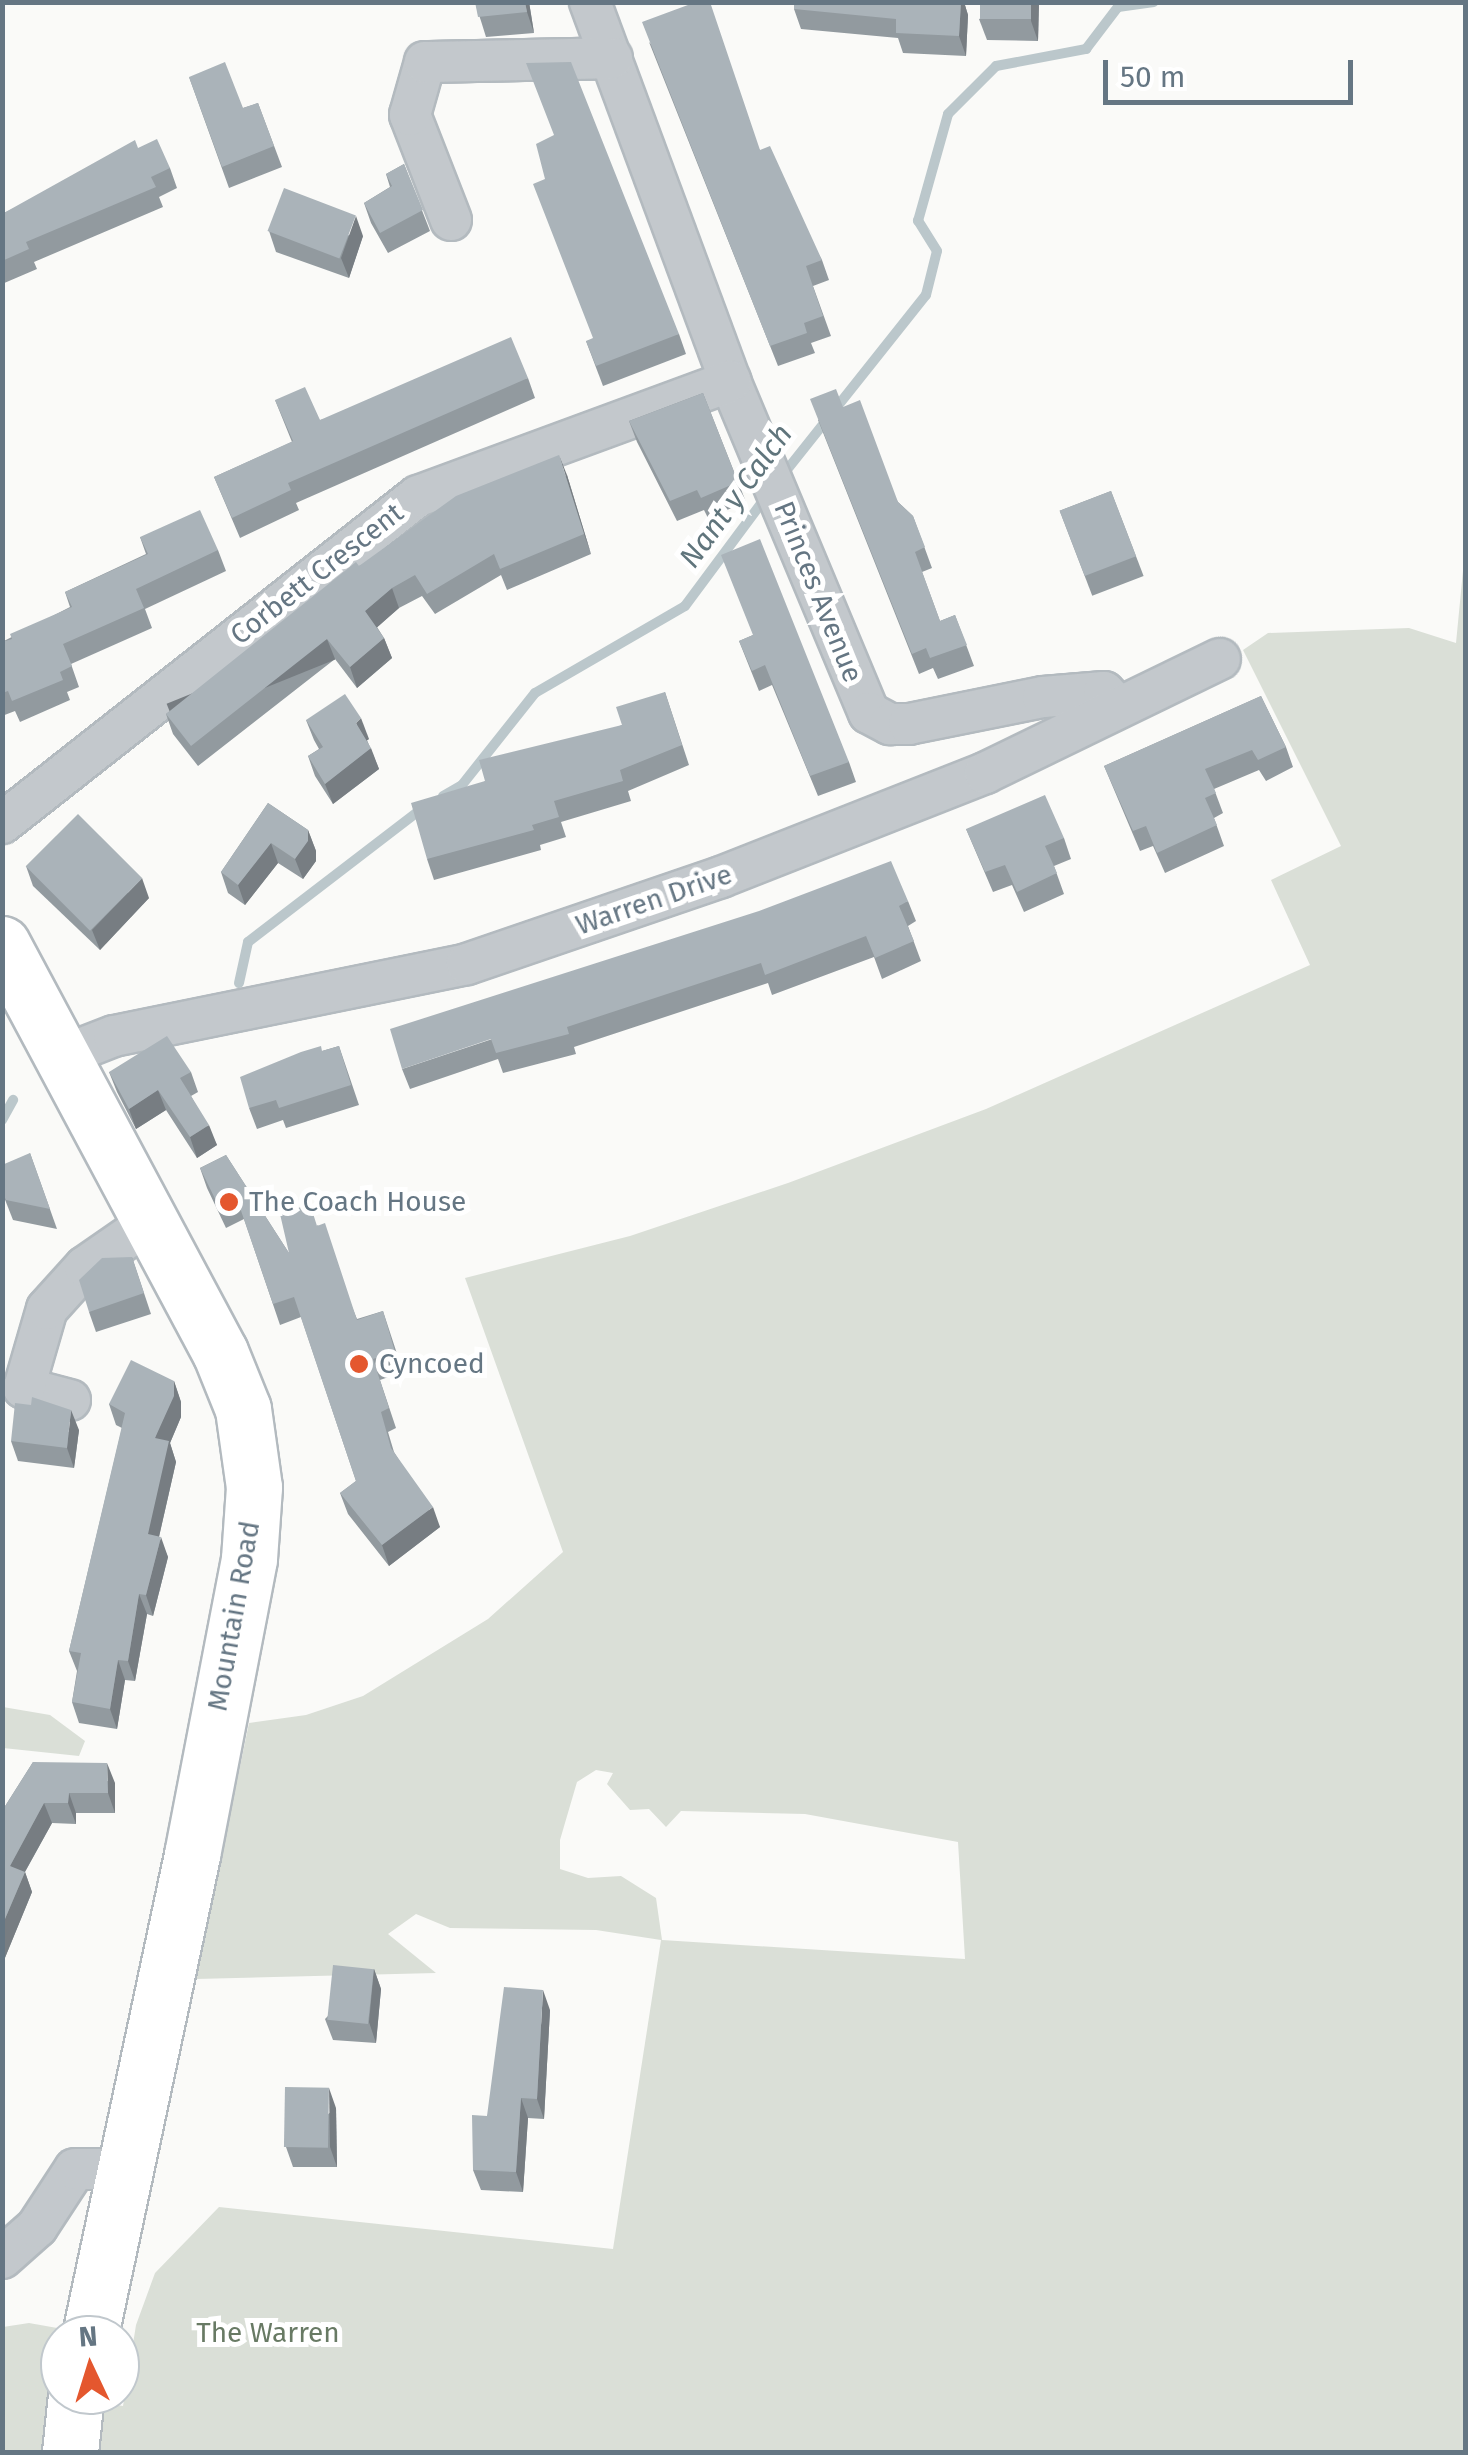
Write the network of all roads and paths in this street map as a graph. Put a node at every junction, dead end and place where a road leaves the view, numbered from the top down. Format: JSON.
{"nodes":[{"id":1,"x":604,"y":7,"type":"edge"},
{"id":2,"x":612,"y":58,"type":"junction"},
{"id":3,"x":451,"y":220,"type":"dead end"},
{"id":4,"x":730,"y":382,"type":"junction"},
{"id":5,"x":1220,"y":659,"type":"dead end"},
{"id":6,"x":1117,"y":706,"type":"junction"},
{"id":7,"x":2,"y":823,"type":"edge"},
{"id":8,"x":2,"y":944,"type":"edge"},
{"id":9,"x":60,"y":1057,"type":"junction"},
{"id":10,"x":150,"y":1222,"type":"junction"},
{"id":11,"x":70,"y":1400,"type":"dead end"},
{"id":12,"x":128,"y":2169,"type":"junction"},
{"id":13,"x":2,"y":2258,"type":"edge"},
{"id":14,"x":95,"y":2315,"type":"edge"},
{"id":15,"x":74,"y":2415,"type":"edge"},
{"id":16,"x":70,"y":2452,"type":"edge"}],
"edges":[{"from":1,"to":2,"type":"street","name":"Princes Avenue"},
{"from":2,"to":3,"type":"street"},
{"from":2,"to":4,"type":"street","name":"Princes Avenue"},
{"from":4,"to":6,"type":"street","name":"Princes Avenue"},
{"from":4,"to":7,"type":"street","name":"Corbett Crescent"},
{"from":5,"to":6,"type":"street","name":"Warren Drive"},
{"from":6,"to":9,"type":"street","name":"Warren Drive"},
{"from":8,"to":9,"type":"main road","name":"Mountain Road"},
{"from":9,"to":10,"type":"main road","name":"Mountain Road"},
{"from":10,"to":11,"type":"street"},
{"from":10,"to":12,"type":"main road","name":"Mountain Road"},
{"from":12,"to":13,"type":"street"},
{"from":12,"to":14,"type":"main road","name":"Mountain Road"},
{"from":15,"to":16,"type":"main road"}]}
